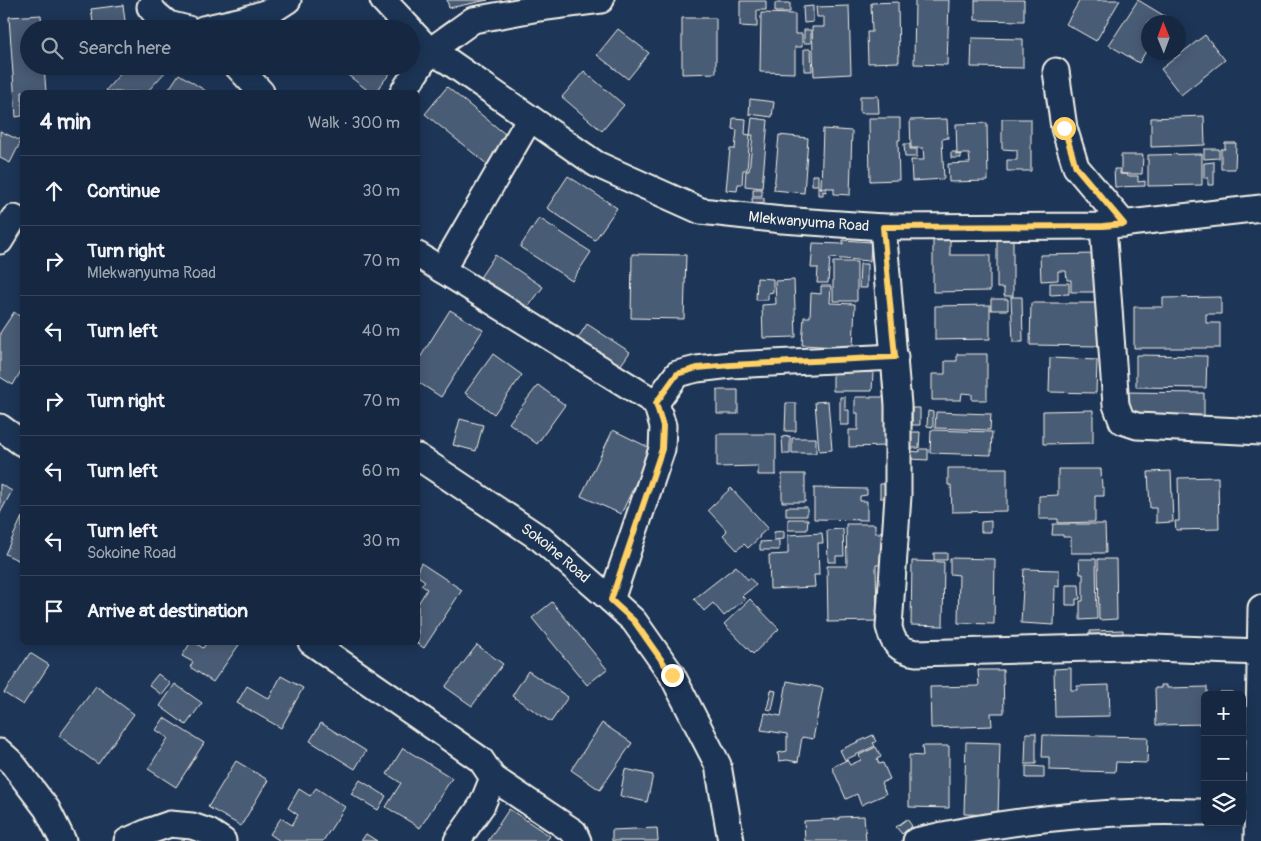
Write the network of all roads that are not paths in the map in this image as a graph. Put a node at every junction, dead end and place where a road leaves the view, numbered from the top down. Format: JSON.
{"nodes":[{"id":1,"x":288,"y":0,"type":"edge"},
{"id":2,"x":383,"y":0,"type":"edge"},
{"id":3,"x":601,"y":0,"type":"edge"},
{"id":4,"x":538,"y":4,"type":"edge"},
{"id":5,"x":150,"y":6,"type":"dead end"},
{"id":6,"x":163,"y":20,"type":"edge"},
{"id":7,"x":243,"y":20,"type":"edge"},
{"id":8,"x":401,"y":20,"type":"edge"},
{"id":9,"x":420,"y":40,"type":"edge"},
{"id":10,"x":430,"y":50,"type":"junction"},
{"id":11,"x":420,"y":66,"type":"edge"},
{"id":12,"x":1056,"y":71,"type":"dead end"},
{"id":13,"x":245,"y":75,"type":"edge"},
{"id":14,"x":414,"y":75,"type":"edge"},
{"id":15,"x":259,"y":90,"type":"edge"},
{"id":16,"x":404,"y":90,"type":"edge"},
{"id":17,"x":530,"y":118,"type":"junction"},
{"id":18,"x":1261,"y":208,"type":"edge"},
{"id":19,"x":12,"y":216,"type":"edge"},
{"id":20,"x":1113,"y":225,"type":"junction"},
{"id":21,"x":883,"y":227,"type":"junction"},
{"id":22,"x":0,"y":241,"type":"edge"},
{"id":23,"x":420,"y":256,"type":"edge"},
{"id":24,"x":442,"y":270,"type":"junction"},
{"id":25,"x":895,"y":357,"type":"junction"},
{"id":26,"x":656,"y":403,"type":"junction"},
{"id":27,"x":0,"y":427,"type":"edge"},
{"id":28,"x":1261,"y":432,"type":"edge"},
{"id":29,"x":20,"y":441,"type":"edge"},
{"id":30,"x":420,"y":458,"type":"edge"},
{"id":31,"x":611,"y":600,"type":"junction"},
{"id":32,"x":1261,"y":608,"type":"edge"},
{"id":33,"x":315,"y":645,"type":"edge"},
{"id":34,"x":1260,"y":652,"type":"edge"},
{"id":35,"x":0,"y":752,"type":"edge"},
{"id":36,"x":493,"y":778,"type":"junction"},
{"id":37,"x":1201,"y":812,"type":"edge"},
{"id":38,"x":1250,"y":812,"type":"edge"},
{"id":39,"x":63,"y":841,"type":"edge"},
{"id":40,"x":127,"y":841,"type":"edge"},
{"id":41,"x":223,"y":841,"type":"edge"},
{"id":42,"x":457,"y":841,"type":"edge"},
{"id":43,"x":578,"y":841,"type":"edge"},
{"id":44,"x":731,"y":841,"type":"edge"},
{"id":45,"x":916,"y":841,"type":"edge"},
{"id":46,"x":1257,"y":841,"type":"edge"}],
"edges":[{"from":1,"to":7,"type":"street"},
{"from":2,"to":8,"type":"street","name":"Mlekwanyuma Road"},
{"from":3,"to":4,"type":"street"},
{"from":4,"to":10,"type":"street"},
{"from":5,"to":6,"type":"street"},
{"from":9,"to":10,"type":"street","name":"Mlekwanyuma Road"},
{"from":10,"to":11,"type":"street"},
{"from":10,"to":17,"type":"street","name":"Mlekwanyuma Road"},
{"from":12,"to":20,"type":"street"},
{"from":13,"to":15,"type":"street"},
{"from":14,"to":16,"type":"street"},
{"from":17,"to":21,"type":"street","name":"Mlekwanyuma Road"},
{"from":17,"to":24,"type":"street"},
{"from":18,"to":20,"type":"street","name":"Mlekwanyuma Road"},
{"from":19,"to":22,"type":"street"},
{"from":20,"to":21,"type":"street","name":"Mlekwanyuma Road"},
{"from":20,"to":28,"type":"street"},
{"from":21,"to":25,"type":"street"},
{"from":23,"to":24,"type":"street"},
{"from":24,"to":26,"type":"street"},
{"from":25,"to":26,"type":"street"},
{"from":25,"to":34,"type":"street"},
{"from":26,"to":31,"type":"street"},
{"from":27,"to":29,"type":"street"},
{"from":30,"to":31,"type":"street","name":"Sokoine Road"},
{"from":31,"to":44,"type":"street","name":"Sokoine Road"},
{"from":32,"to":34,"type":"street"},
{"from":33,"to":36,"type":"street"},
{"from":34,"to":38,"type":"street"},
{"from":35,"to":39,"type":"street"},
{"from":36,"to":42,"type":"street"},
{"from":36,"to":43,"type":"street"},
{"from":37,"to":45,"type":"street"},
{"from":38,"to":46,"type":"street"},
{"from":40,"to":41,"type":"street"}]}
